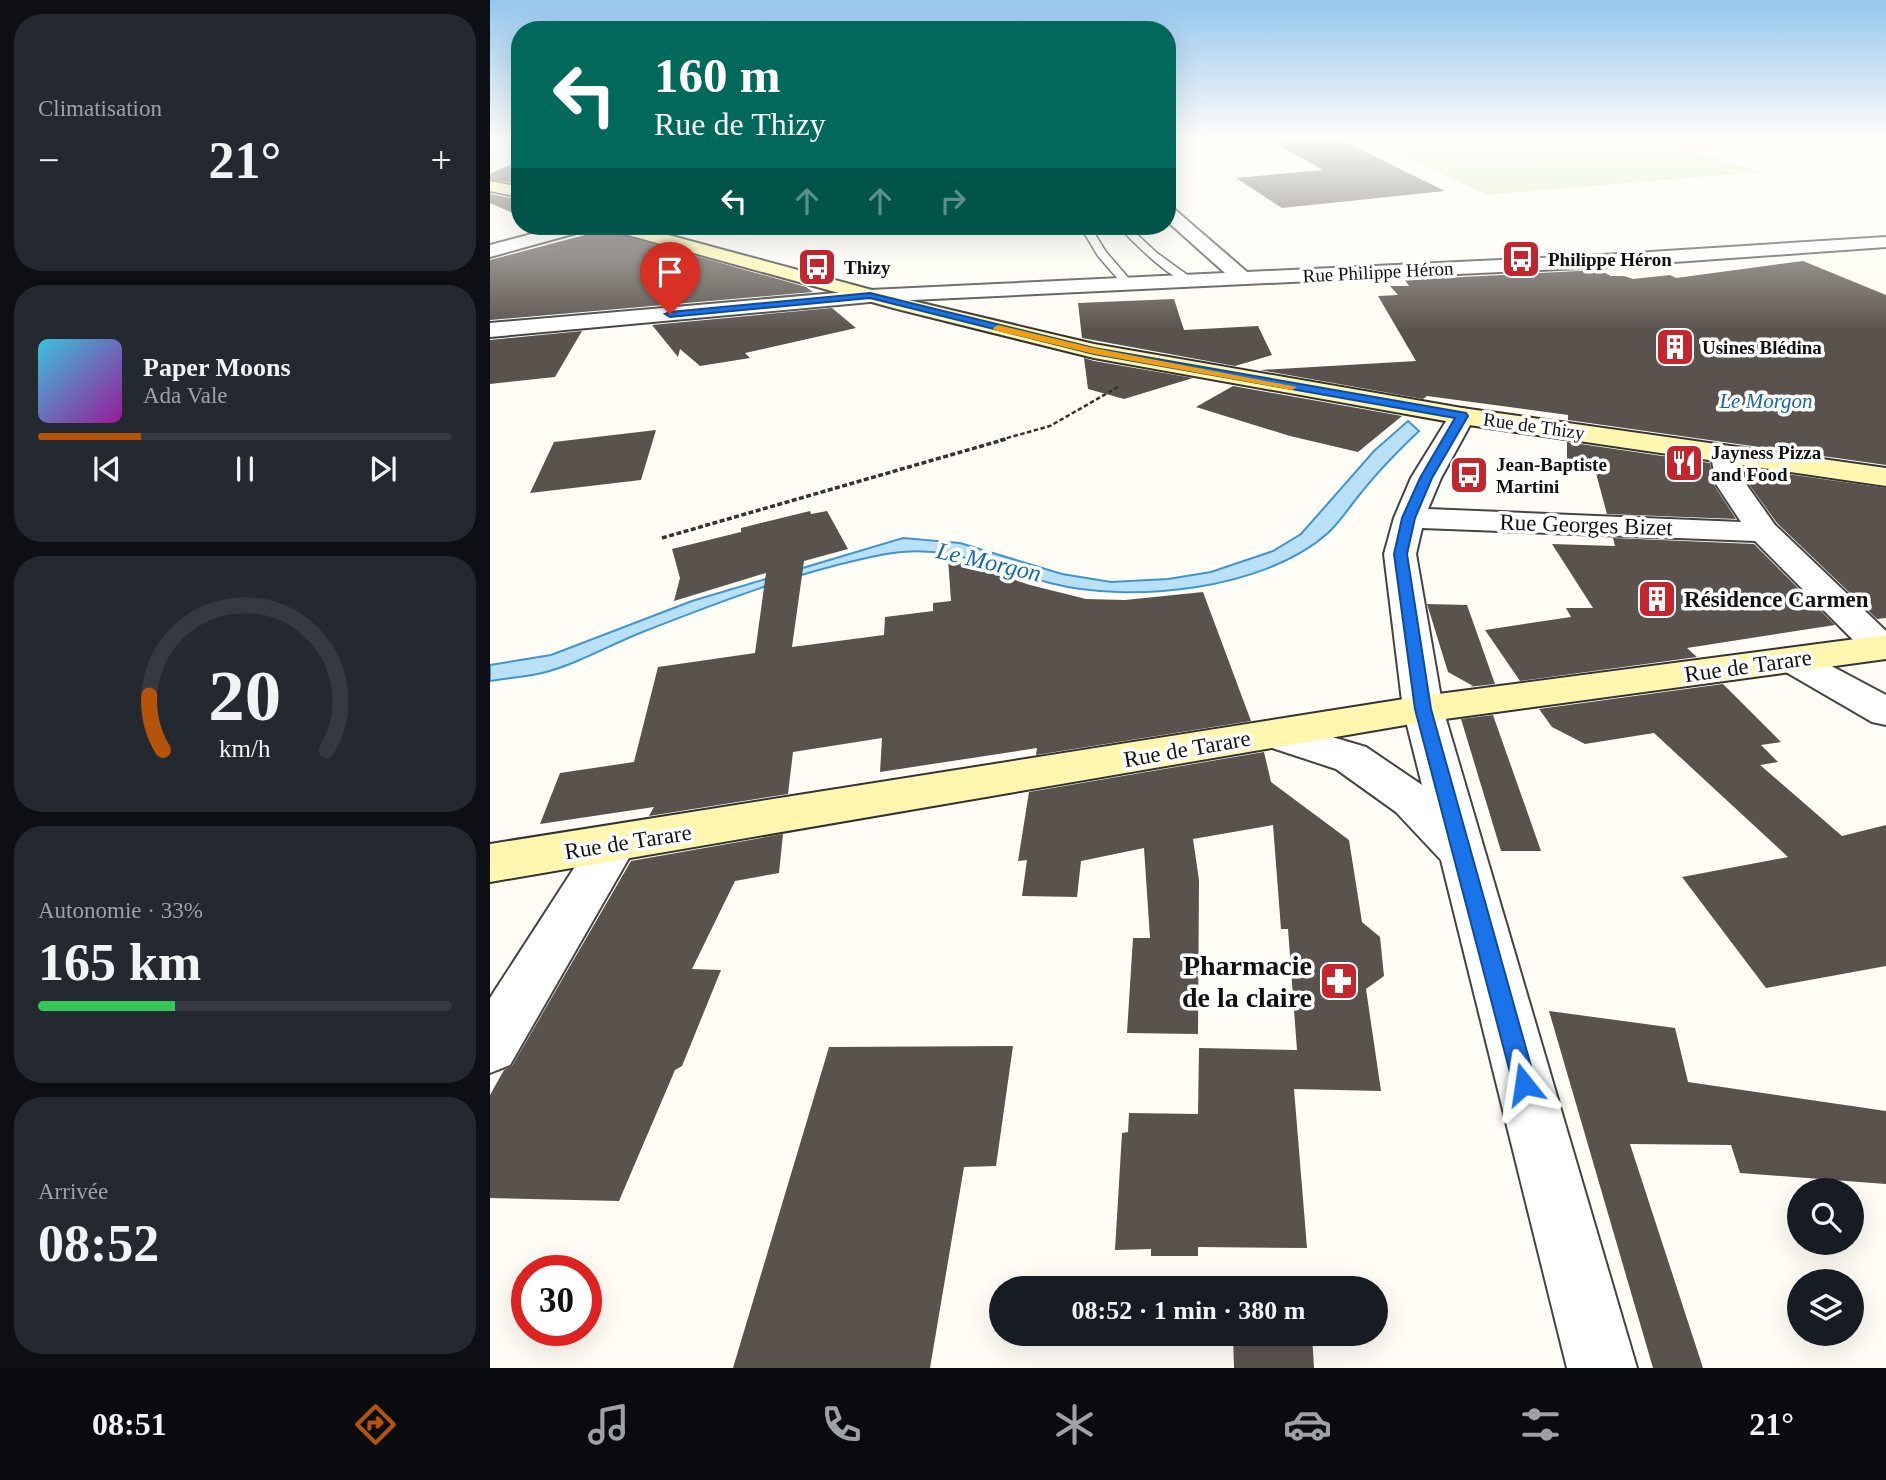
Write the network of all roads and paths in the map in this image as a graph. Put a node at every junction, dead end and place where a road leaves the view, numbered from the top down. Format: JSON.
{"nodes":[{"id":1,"x":1176,"y":220,"type":"edge"},
{"id":2,"x":548,"y":235,"type":"edge"},
{"id":3,"x":663,"y":235,"type":"edge"},
{"id":4,"x":1090,"y":235,"type":"edge"},
{"id":5,"x":1132,"y":235,"type":"edge"},
{"id":6,"x":1886,"y":242,"type":"edge"},
{"id":7,"x":490,"y":251,"type":"edge"},
{"id":8,"x":1242,"y":278,"type":"junction"},
{"id":9,"x":1189,"y":281,"type":"junction"},
{"id":10,"x":1128,"y":284,"type":"junction"},
{"id":11,"x":999,"y":289,"type":"junction"},
{"id":12,"x":870,"y":296,"type":"junction"},
{"id":13,"x":944,"y":314,"type":"junction"},
{"id":14,"x":490,"y":330,"type":"edge"},
{"id":15,"x":1158,"y":363,"type":"junction"},
{"id":16,"x":1462,"y":416,"type":"junction"},
{"id":17,"x":1725,"y":454,"type":"junction"},
{"id":18,"x":1886,"y":477,"type":"edge"},
{"id":19,"x":1409,"y":518,"type":"junction"},
{"id":20,"x":1764,"y":532,"type":"junction"},
{"id":21,"x":662,"y":538,"type":"dead end"},
{"id":22,"x":1884,"y":648,"type":"edge"},
{"id":23,"x":1792,"y":660,"type":"junction"},
{"id":24,"x":1423,"y":709,"type":"junction"},
{"id":25,"x":1886,"y":712,"type":"edge"},
{"id":26,"x":1274,"y":734,"type":"junction"},
{"id":27,"x":614,"y":845,"type":"junction"},
{"id":28,"x":1461,"y":851,"type":"junction"},
{"id":29,"x":490,"y":863,"type":"edge"},
{"id":30,"x":490,"y":1047,"type":"edge"},
{"id":31,"x":1602,"y":1368,"type":"edge"}],
"edges":[{"from":1,"to":8,"type":"street"},
{"from":2,"to":7,"type":"street"},
{"from":3,"to":12,"type":"main road","name":"Rue de Thizy"},
{"from":4,"to":10,"type":"lane"},
{"from":5,"to":9,"type":"lane"},
{"from":6,"to":8,"type":"street","name":"Rue Philippe Héron"},
{"from":8,"to":9,"type":"street","name":"Rue Philippe Héron"},
{"from":9,"to":10,"type":"street","name":"Rue Philippe Héron"},
{"from":10,"to":11,"type":"street","name":"Rue Philippe Héron"},
{"from":11,"to":12,"type":"street","name":"Rue Philippe Héron"},
{"from":11,"to":13,"type":"street"},
{"from":12,"to":13,"type":"main road","name":"Rue de Thizy"},
{"from":12,"to":14,"type":"street","name":"Rue Philippe Héron"},
{"from":13,"to":15,"type":"main road","name":"Rue de Thizy"},
{"from":15,"to":16,"type":"main road","name":"Rue de Thizy"},
{"from":15,"to":21,"type":"path"},
{"from":16,"to":17,"type":"main road","name":"Rue de Thizy"},
{"from":16,"to":19,"type":"street"},
{"from":17,"to":18,"type":"main road","name":"Rue de Thizy"},
{"from":17,"to":20,"type":"street"},
{"from":19,"to":20,"type":"street","name":"Rue Georges Bizet"},
{"from":19,"to":24,"type":"street"},
{"from":20,"to":22,"type":"street"},
{"from":22,"to":23,"type":"main road","name":"Rue de Tarare"},
{"from":23,"to":24,"type":"main road","name":"Rue de Tarare"},
{"from":23,"to":25,"type":"street"},
{"from":24,"to":26,"type":"main road","name":"Rue de Tarare"},
{"from":24,"to":28,"type":"street"},
{"from":26,"to":27,"type":"main road","name":"Rue de Tarare"},
{"from":26,"to":28,"type":"street"},
{"from":27,"to":29,"type":"main road","name":"Rue de Tarare"},
{"from":27,"to":30,"type":"street"},
{"from":28,"to":31,"type":"street"}]}
